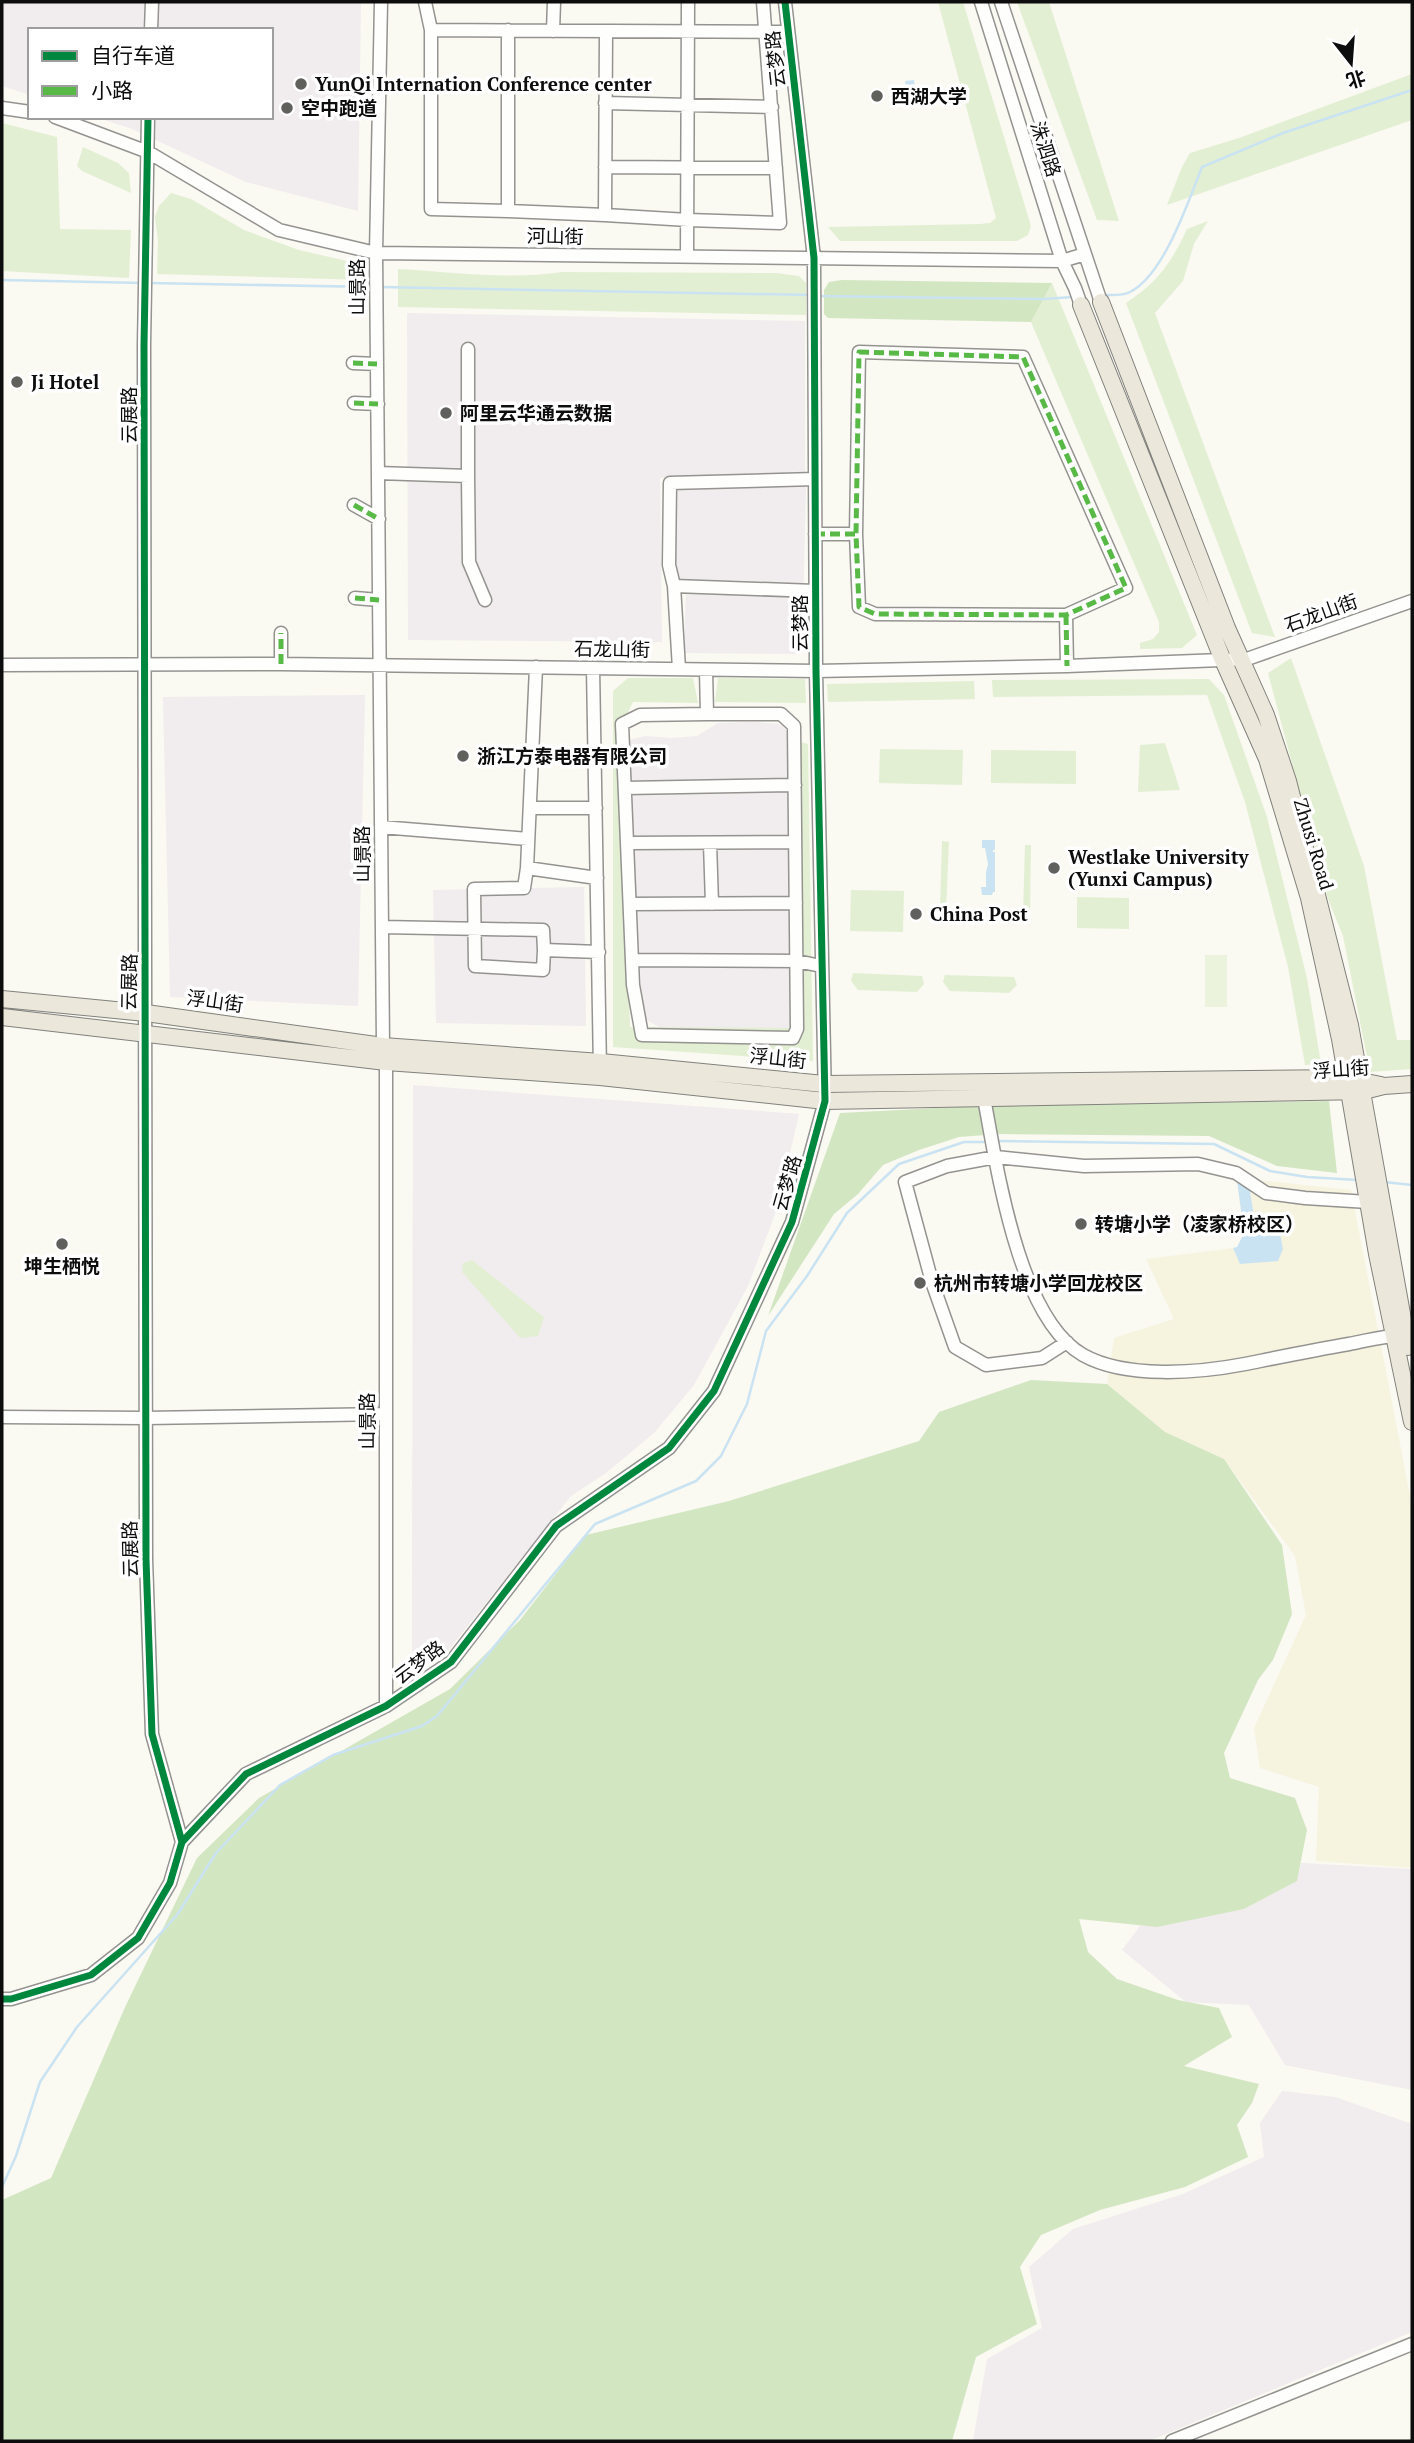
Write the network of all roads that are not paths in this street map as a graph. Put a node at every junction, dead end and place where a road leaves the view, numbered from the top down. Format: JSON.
{"nodes":[{"id":1,"x":152,"y":2,"type":"edge"},
{"id":2,"x":381,"y":2,"type":"edge"},
{"id":3,"x":425,"y":2,"type":"edge"},
{"id":4,"x":554,"y":2,"type":"edge"},
{"id":5,"x":688,"y":2,"type":"edge"},
{"id":6,"x":763,"y":2,"type":"edge"},
{"id":7,"x":785,"y":2,"type":"edge"},
{"id":8,"x":981,"y":2,"type":"edge"},
{"id":9,"x":1000,"y":2,"type":"edge"},
{"id":10,"x":151,"y":28,"type":"edge"},
{"id":11,"x":431,"y":30,"type":"junction"},
{"id":12,"x":508,"y":30,"type":"junction"},
{"id":13,"x":553,"y":31,"type":"junction"},
{"id":14,"x":606,"y":31,"type":"junction"},
{"id":15,"x":688,"y":31,"type":"junction"},
{"id":16,"x":767,"y":32,"type":"junction"},
{"id":17,"x":788,"y":32,"type":"junction"},
{"id":18,"x":606,"y":103,"type":"junction"},
{"id":19,"x":688,"y":105,"type":"junction"},
{"id":20,"x":772,"y":107,"type":"junction"},
{"id":21,"x":2,"y":108,"type":"edge"},
{"id":22,"x":28,"y":112,"type":"edge"},
{"id":23,"x":60,"y":119,"type":"edge"},
{"id":24,"x":148,"y":119,"type":"edge"},
{"id":25,"x":148,"y":152,"type":"junction"},
{"id":26,"x":605,"y":167,"type":"junction"},
{"id":27,"x":688,"y":167,"type":"junction"},
{"id":28,"x":776,"y":168,"type":"junction"},
{"id":29,"x":508,"y":211,"type":"junction"},
{"id":30,"x":605,"y":215,"type":"junction"},
{"id":31,"x":688,"y":220,"type":"junction"},
{"id":32,"x":376,"y":253,"type":"junction"},
{"id":33,"x":1084,"y":254,"type":"junction"},
{"id":34,"x":687,"y":257,"type":"junction"},
{"id":35,"x":814,"y":258,"type":"junction"},
{"id":36,"x":1062,"y":261,"type":"junction"},
{"id":37,"x":1097,"y":291,"type":"joint"},
{"id":38,"x":1081,"y":305,"type":"joint"},
{"id":39,"x":468,"y":349,"type":"dead end"},
{"id":40,"x":354,"y":363,"type":"dead end"},
{"id":41,"x":377,"y":364,"type":"junction"},
{"id":42,"x":354,"y":403,"type":"dead end"},
{"id":43,"x":378,"y":404,"type":"junction"},
{"id":44,"x":378,"y":473,"type":"junction"},
{"id":45,"x":468,"y":476,"type":"junction"},
{"id":46,"x":815,"y":479,"type":"junction"},
{"id":47,"x":354,"y":505,"type":"dead end"},
{"id":48,"x":379,"y":519,"type":"junction"},
{"id":49,"x":815,"y":534,"type":"junction"},
{"id":50,"x":856,"y":534,"type":"junction"},
{"id":51,"x":674,"y":586,"type":"junction"},
{"id":52,"x":816,"y":591,"type":"junction"},
{"id":53,"x":355,"y":598,"type":"dead end"},
{"id":54,"x":379,"y":600,"type":"junction"},
{"id":55,"x":485,"y":600,"type":"dead end"},
{"id":56,"x":1412,"y":601,"type":"edge"},
{"id":57,"x":1066,"y":615,"type":"junction"},
{"id":58,"x":281,"y":633,"type":"dead end"},
{"id":59,"x":1222,"y":658,"type":"junction"},
{"id":60,"x":1241,"y":659,"type":"junction"},
{"id":61,"x":146,"y":663,"type":"junction"},
{"id":62,"x":281,"y":664,"type":"junction"},
{"id":63,"x":2,"y":665,"type":"edge"},
{"id":64,"x":380,"y":665,"type":"junction"},
{"id":65,"x":1067,"y":666,"type":"junction"},
{"id":66,"x":536,"y":667,"type":"junction"},
{"id":67,"x":593,"y":668,"type":"junction"},
{"id":68,"x":679,"y":669,"type":"junction"},
{"id":69,"x":706,"y":670,"type":"junction"},
{"id":70,"x":816,"y":671,"type":"junction"},
{"id":71,"x":708,"y":713,"type":"junction"},
{"id":72,"x":795,"y":785,"type":"junction"},
{"id":73,"x":625,"y":788,"type":"junction"},
{"id":74,"x":530,"y":808,"type":"junction"},
{"id":75,"x":596,"y":808,"type":"junction"},
{"id":76,"x":381,"y":827,"type":"junction"},
{"id":77,"x":528,"y":839,"type":"junction"},
{"id":78,"x":795,"y":842,"type":"junction"},
{"id":79,"x":627,"y":843,"type":"junction"},
{"id":80,"x":710,"y":843,"type":"junction"},
{"id":81,"x":527,"y":869,"type":"junction"},
{"id":82,"x":597,"y":878,"type":"junction"},
{"id":83,"x":796,"y":903,"type":"junction"},
{"id":84,"x":630,"y":904,"type":"junction"},
{"id":85,"x":712,"y":904,"type":"junction"},
{"id":86,"x":382,"y":927,"type":"junction"},
{"id":87,"x":473,"y":929,"type":"junction"},
{"id":88,"x":544,"y":950,"type":"junction"},
{"id":89,"x":599,"y":952,"type":"junction"},
{"id":90,"x":632,"y":960,"type":"junction"},
{"id":91,"x":797,"y":961,"type":"junction"},
{"id":92,"x":821,"y":966,"type":"junction"},
{"id":93,"x":2,"y":999,"type":"edge"},
{"id":94,"x":146,"y":1013,"type":"junction"},
{"id":95,"x":2,"y":1017,"type":"edge"},
{"id":96,"x":143,"y":1032,"type":"junction"},
{"id":97,"x":385,"y":1054,"type":"junction"},
{"id":98,"x":600,"y":1070,"type":"junction"},
{"id":99,"x":824,"y":1084,"type":"junction"},
{"id":100,"x":1412,"y":1084,"type":"edge"},
{"id":101,"x":1355,"y":1085,"type":"junction"},
{"id":102,"x":984,"y":1098,"type":"junction"},
{"id":103,"x":825,"y":1101,"type":"junction"},
{"id":104,"x":995,"y":1153,"type":"junction"},
{"id":105,"x":1371,"y":1180,"type":"junction"},
{"id":106,"x":1368,"y":1202,"type":"junction"},
{"id":107,"x":1400,"y":1335,"type":"junction"},
{"id":108,"x":1067,"y":1342,"type":"junction"},
{"id":109,"x":1412,"y":1369,"type":"edge"},
{"id":110,"x":386,"y":1414,"type":"junction"},
{"id":111,"x":2,"y":1417,"type":"edge"},
{"id":112,"x":145,"y":1418,"type":"junction"},
{"id":113,"x":1412,"y":1422,"type":"edge"},
{"id":114,"x":386,"y":1706,"type":"junction"},
{"id":115,"x":183,"y":1842,"type":"junction"},
{"id":116,"x":2,"y":1998,"type":"edge"},
{"id":117,"x":1412,"y":2344,"type":"edge"},
{"id":118,"x":1172,"y":2441,"type":"edge"}],
"edges":[{"from":1,"to":10,"type":"street"},
{"from":2,"to":32,"type":"street","name":"山景路"},
{"from":3,"to":11,"type":"street"},
{"from":4,"to":13,"type":"street"},
{"from":5,"to":15,"type":"street"},
{"from":6,"to":16,"type":"street"},
{"from":7,"to":17,"type":"street","name":"云梦路"},
{"from":8,"to":36,"type":"street","name":"洙泗路"},
{"from":9,"to":33,"type":"street","name":"洙泗路"},
{"from":11,"to":12,"type":"street"},
{"from":11,"to":29,"type":"street"},
{"from":12,"to":13,"type":"street"},
{"from":12,"to":29,"type":"street"},
{"from":13,"to":14,"type":"street"},
{"from":14,"to":15,"type":"street"},
{"from":14,"to":18,"type":"street"},
{"from":15,"to":16,"type":"street"},
{"from":15,"to":19,"type":"street"},
{"from":16,"to":17,"type":"street"},
{"from":16,"to":20,"type":"street"},
{"from":17,"to":35,"type":"street","name":"云梦路"},
{"from":18,"to":19,"type":"street"},
{"from":18,"to":26,"type":"street"},
{"from":19,"to":20,"type":"street"},
{"from":19,"to":27,"type":"street"},
{"from":20,"to":28,"type":"street"},
{"from":21,"to":22,"type":"street"},
{"from":23,"to":25,"type":"street","name":"河山街"},
{"from":24,"to":25,"type":"street","name":"云展路"},
{"from":25,"to":32,"type":"street","name":"河山街"},
{"from":25,"to":61,"type":"street","name":"云展路"},
{"from":26,"to":27,"type":"street"},
{"from":26,"to":30,"type":"street"},
{"from":27,"to":28,"type":"street"},
{"from":27,"to":31,"type":"street"},
{"from":28,"to":31,"type":"street"},
{"from":29,"to":30,"type":"street"},
{"from":30,"to":31,"type":"street"},
{"from":31,"to":34,"type":"street"},
{"from":32,"to":34,"type":"street","name":"河山街"},
{"from":32,"to":41,"type":"street","name":"山景路"},
{"from":33,"to":36,"type":"street","name":"河山街"},
{"from":33,"to":37,"type":"street","name":"洙泗路"},
{"from":34,"to":35,"type":"street","name":"河山街"},
{"from":35,"to":36,"type":"street","name":"河山街"},
{"from":35,"to":46,"type":"street","name":"云梦路"},
{"from":36,"to":38,"type":"street","name":"洙泗路"},
{"from":37,"to":60,"type":"main road","name":"Zhusi Road"},
{"from":38,"to":59,"type":"main road","name":"Zhusi Road"},
{"from":39,"to":45,"type":"street"},
{"from":40,"to":41,"type":"street"},
{"from":41,"to":43,"type":"street","name":"山景路"},
{"from":42,"to":43,"type":"street"},
{"from":43,"to":44,"type":"street","name":"山景路"},
{"from":44,"to":45,"type":"street"},
{"from":44,"to":48,"type":"street","name":"山景路"},
{"from":45,"to":55,"type":"street"},
{"from":46,"to":49,"type":"street","name":"云梦路"},
{"from":46,"to":51,"type":"street"},
{"from":47,"to":48,"type":"street"},
{"from":48,"to":54,"type":"street","name":"山景路"},
{"from":49,"to":50,"type":"street"},
{"from":49,"to":52,"type":"street","name":"云梦路"},
{"from":50,"to":57,"type":"street"},
{"from":50,"to":57,"type":"street"},
{"from":51,"to":52,"type":"street"},
{"from":51,"to":68,"type":"street"},
{"from":52,"to":70,"type":"street","name":"云梦路"},
{"from":53,"to":54,"type":"street"},
{"from":54,"to":64,"type":"street","name":"山景路"},
{"from":56,"to":60,"type":"street","name":"石龙山街"},
{"from":57,"to":65,"type":"street"},
{"from":58,"to":62,"type":"street"},
{"from":59,"to":60,"type":"street","name":"石龙山街"},
{"from":59,"to":65,"type":"street","name":"石龙山街"},
{"from":59,"to":101,"type":"main road","name":"Zhusi Road"},
{"from":60,"to":101,"type":"main road","name":"Zhusi Road"},
{"from":61,"to":62,"type":"street","name":"石龙山街"},
{"from":61,"to":63,"type":"street","name":"石龙山街"},
{"from":61,"to":94,"type":"street","name":"云展路"},
{"from":62,"to":64,"type":"street","name":"石龙山街"},
{"from":64,"to":66,"type":"street","name":"石龙山街"},
{"from":64,"to":76,"type":"street","name":"山景路"},
{"from":65,"to":70,"type":"street","name":"石龙山街"},
{"from":66,"to":67,"type":"street","name":"石龙山街"},
{"from":66,"to":74,"type":"street"},
{"from":67,"to":68,"type":"street","name":"石龙山街"},
{"from":67,"to":75,"type":"street"},
{"from":68,"to":69,"type":"street","name":"石龙山街"},
{"from":69,"to":70,"type":"street","name":"石龙山街"},
{"from":69,"to":71,"type":"street"},
{"from":70,"to":92,"type":"street","name":"云梦路"},
{"from":71,"to":72,"type":"street"},
{"from":71,"to":73,"type":"street"},
{"from":72,"to":73,"type":"street"},
{"from":72,"to":78,"type":"street"},
{"from":73,"to":79,"type":"street"},
{"from":74,"to":75,"type":"street"},
{"from":74,"to":77,"type":"street"},
{"from":75,"to":82,"type":"street"},
{"from":76,"to":77,"type":"street"},
{"from":76,"to":86,"type":"street","name":"山景路"},
{"from":77,"to":81,"type":"street"},
{"from":78,"to":80,"type":"street"},
{"from":78,"to":83,"type":"street"},
{"from":79,"to":80,"type":"street"},
{"from":79,"to":84,"type":"street"},
{"from":80,"to":85,"type":"street"},
{"from":81,"to":82,"type":"street"},
{"from":81,"to":87,"type":"street"},
{"from":82,"to":89,"type":"street"},
{"from":83,"to":85,"type":"street"},
{"from":83,"to":91,"type":"street"},
{"from":84,"to":85,"type":"street"},
{"from":84,"to":90,"type":"street"},
{"from":86,"to":87,"type":"street"},
{"from":86,"to":97,"type":"street","name":"山景路"},
{"from":87,"to":88,"type":"street"},
{"from":87,"to":88,"type":"street"},
{"from":88,"to":89,"type":"street"},
{"from":89,"to":98,"type":"street"},
{"from":90,"to":91,"type":"street"},
{"from":90,"to":91,"type":"street"},
{"from":91,"to":92,"type":"street"},
{"from":92,"to":99,"type":"street","name":"云梦路"},
{"from":93,"to":94,"type":"main road","name":"浮山街"},
{"from":94,"to":96,"type":"street","name":"云展路"},
{"from":94,"to":97,"type":"main road","name":"浮山街"},
{"from":95,"to":96,"type":"main road","name":"浮山街"},
{"from":96,"to":97,"type":"main road","name":"浮山街"},
{"from":96,"to":112,"type":"street","name":"云展路"},
{"from":97,"to":98,"type":"main road","name":"浮山街"},
{"from":97,"to":110,"type":"street","name":"山景路"},
{"from":98,"to":99,"type":"main road","name":"浮山街"},
{"from":98,"to":103,"type":"main road","name":"浮山街"},
{"from":99,"to":101,"type":"main road","name":"浮山街"},
{"from":99,"to":103,"type":"street","name":"云梦路"},
{"from":100,"to":101,"type":"main road","name":"浮山街"},
{"from":101,"to":102,"type":"main road","name":"浮山街"},
{"from":101,"to":105,"type":"main road","name":"Zhusi Road"},
{"from":102,"to":103,"type":"main road","name":"浮山街"},
{"from":102,"to":104,"type":"street"},
{"from":103,"to":114,"type":"street","name":"云梦路"},
{"from":104,"to":106,"type":"street"},
{"from":104,"to":108,"type":"street"},
{"from":104,"to":108,"type":"street"},
{"from":105,"to":106,"type":"main road","name":"Zhusi Road"},
{"from":105,"to":107,"type":"main road","name":"Zhusi Road"},
{"from":106,"to":107,"type":"main road","name":"Zhusi Road"},
{"from":107,"to":108,"type":"street"},
{"from":107,"to":109,"type":"main road","name":"Zhusi Road"},
{"from":107,"to":113,"type":"main road","name":"Zhusi Road"},
{"from":110,"to":112,"type":"street"},
{"from":110,"to":114,"type":"street","name":"山景路"},
{"from":111,"to":112,"type":"street"},
{"from":112,"to":115,"type":"street","name":"云展路"},
{"from":114,"to":115,"type":"street","name":"云梦路"},
{"from":115,"to":116,"type":"street","name":"云梦路"},
{"from":117,"to":118,"type":"street"}]}
